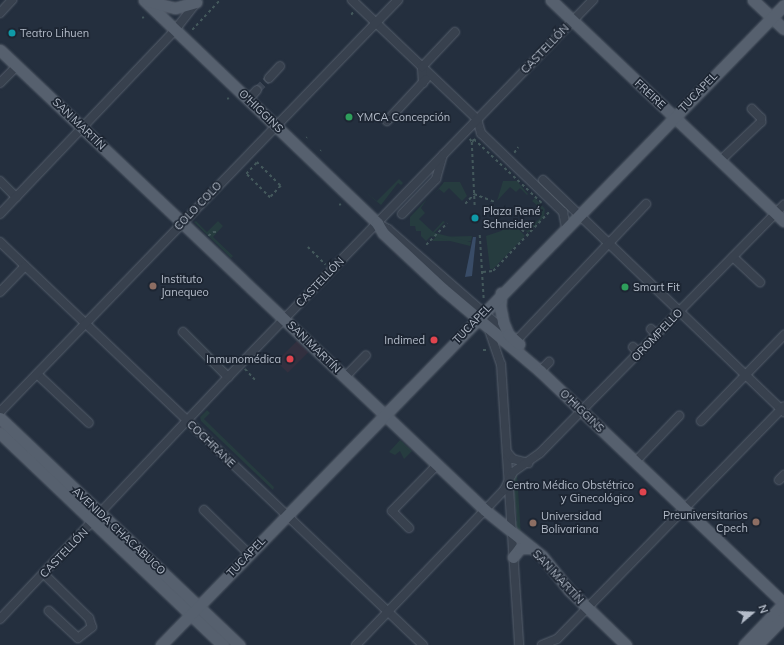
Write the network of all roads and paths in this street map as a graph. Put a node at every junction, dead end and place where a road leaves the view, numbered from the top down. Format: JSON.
{"nodes":[{"id":1,"x":12,"y":0,"type":"edge"},
{"id":2,"x":144,"y":0,"type":"edge"},
{"id":3,"x":220,"y":0,"type":"edge"},
{"id":4,"x":352,"y":0,"type":"edge"},
{"id":5,"x":398,"y":0,"type":"edge"},
{"id":6,"x":550,"y":0,"type":"edge"},
{"id":7,"x":593,"y":0,"type":"edge"},
{"id":8,"x":753,"y":0,"type":"edge"},
{"id":9,"x":197,"y":1,"type":"edge"},
{"id":10,"x":784,"y":4,"type":"edge"},
{"id":11,"x":0,"y":13,"type":"edge"},
{"id":12,"x":771,"y":17,"type":"junction"},
{"id":13,"x":572,"y":21,"type":"junction"},
{"id":14,"x":376,"y":22,"type":"junction"},
{"id":15,"x":784,"y":29,"type":"edge"},
{"id":16,"x":175,"y":30,"type":"junction"},
{"id":17,"x":192,"y":30,"type":"dead end"},
{"id":18,"x":455,"y":32,"type":"dead end"},
{"id":19,"x":0,"y":50,"type":"edge"},
{"id":20,"x":17,"y":66,"type":"junction"},
{"id":21,"x":280,"y":66,"type":"dead end"},
{"id":22,"x":422,"y":67,"type":"junction"},
{"id":23,"x":431,"y":75,"type":"junction"},
{"id":24,"x":269,"y":78,"type":"tunnel mouth"},
{"id":25,"x":0,"y":83,"type":"edge"},
{"id":26,"x":423,"y":83,"type":"junction"},
{"id":27,"x":257,"y":90,"type":"tunnel mouth"},
{"id":28,"x":248,"y":100,"type":"junction"},
{"id":29,"x":752,"y":108,"type":"dead end"},
{"id":30,"x":674,"y":117,"type":"junction"},
{"id":31,"x":477,"y":119,"type":"junction"},
{"id":32,"x":387,"y":121,"type":"dead end"},
{"id":33,"x":275,"y":125,"type":"junction"},
{"id":34,"x":82,"y":128,"type":"junction"},
{"id":35,"x":481,"y":133,"type":"junction"},
{"id":36,"x":466,"y":135,"type":"junction"},
{"id":37,"x":472,"y":142,"type":"junction"},
{"id":38,"x":443,"y":154,"type":"junction"},
{"id":39,"x":720,"y":161,"type":"junction"},
{"id":40,"x":248,"y":166,"type":"dead end"},
{"id":41,"x":251,"y":168,"type":"junction"},
{"id":42,"x":543,"y":180,"type":"dead end"},
{"id":43,"x":0,"y":181,"type":"edge"},
{"id":44,"x":415,"y":184,"type":"junction"},
{"id":45,"x":423,"y":192,"type":"junction"},
{"id":46,"x":474,"y":194,"type":"junction"},
{"id":47,"x":16,"y":197,"type":"junction"},
{"id":48,"x":548,"y":197,"type":"junction"},
{"id":49,"x":495,"y":202,"type":"dead end"},
{"id":50,"x":465,"y":204,"type":"dead end"},
{"id":51,"x":646,"y":204,"type":"dead end"},
{"id":52,"x":784,"y":205,"type":"edge"},
{"id":53,"x":475,"y":208,"type":"dead end"},
{"id":54,"x":0,"y":214,"type":"edge"},
{"id":55,"x":402,"y":214,"type":"dead end"},
{"id":56,"x":579,"y":214,"type":"junction"},
{"id":57,"x":780,"y":217,"type":"edge"},
{"id":58,"x":514,"y":221,"type":"dead end"},
{"id":59,"x":182,"y":222,"type":"junction"},
{"id":60,"x":447,"y":222,"type":"dead end"},
{"id":61,"x":377,"y":223,"type":"junction"},
{"id":62,"x":566,"y":228,"type":"junction"},
{"id":63,"x":218,"y":232,"type":"dead end"},
{"id":64,"x":480,"y":235,"type":"dead end"},
{"id":65,"x":528,"y":236,"type":"junction"},
{"id":66,"x":207,"y":238,"type":"dead end"},
{"id":67,"x":0,"y":242,"type":"edge"},
{"id":68,"x":610,"y":243,"type":"junction"},
{"id":69,"x":426,"y":245,"type":"dead end"},
{"id":70,"x":308,"y":247,"type":"dead end"},
{"id":71,"x":733,"y":257,"type":"junction"},
{"id":72,"x":326,"y":265,"type":"dead end"},
{"id":73,"x":25,"y":266,"type":"junction"},
{"id":74,"x":482,"y":272,"type":"junction"},
{"id":75,"x":760,"y":282,"type":"dead end"},
{"id":76,"x":0,"y":292,"type":"edge"},
{"id":77,"x":502,"y":293,"type":"junction"},
{"id":78,"x":481,"y":311,"type":"junction"},
{"id":79,"x":680,"y":311,"type":"junction"},
{"id":80,"x":284,"y":320,"type":"junction"},
{"id":81,"x":85,"y":324,"type":"junction"},
{"id":82,"x":489,"y":329,"type":"junction"},
{"id":83,"x":183,"y":332,"type":"dead end"},
{"id":84,"x":784,"y":335,"type":"edge"},
{"id":85,"x":512,"y":338,"type":"junction"},
{"id":86,"x":483,"y":350,"type":"dead end"},
{"id":87,"x":490,"y":350,"type":"dead end"},
{"id":88,"x":366,"y":355,"type":"dead end"},
{"id":89,"x":549,"y":362,"type":"dead end"},
{"id":90,"x":244,"y":368,"type":"dead end"},
{"id":91,"x":540,"y":371,"type":"junction"},
{"id":92,"x":37,"y":374,"type":"junction"},
{"id":93,"x":746,"y":374,"type":"junction"},
{"id":94,"x":228,"y":377,"type":"junction"},
{"id":95,"x":345,"y":377,"type":"junction"},
{"id":96,"x":256,"y":381,"type":"dead end"},
{"id":97,"x":783,"y":409,"type":"edge"},
{"id":98,"x":582,"y":411,"type":"junction"},
{"id":99,"x":0,"y":412,"type":"edge"},
{"id":100,"x":384,"y":414,"type":"junction"},
{"id":101,"x":679,"y":416,"type":"dead end"},
{"id":102,"x":0,"y":418,"type":"edge"},
{"id":103,"x":187,"y":421,"type":"junction"},
{"id":104,"x":702,"y":421,"type":"dead end"},
{"id":105,"x":89,"y":423,"type":"dead end"},
{"id":106,"x":0,"y":433,"type":"edge"},
{"id":107,"x":507,"y":452,"type":"junction"},
{"id":108,"x":635,"y":462,"type":"junction"},
{"id":109,"x":528,"y":463,"type":"junction"},
{"id":110,"x":437,"y":465,"type":"junction"},
{"id":111,"x":509,"y":480,"type":"junction"},
{"id":112,"x":684,"y":509,"type":"junction"},
{"id":113,"x":204,"y":510,"type":"dead end"},
{"id":114,"x":484,"y":510,"type":"junction"},
{"id":115,"x":287,"y":515,"type":"junction"},
{"id":116,"x":97,"y":518,"type":"junction"},
{"id":117,"x":409,"y":528,"type":"dead end"},
{"id":118,"x":512,"y":533,"type":"junction"},
{"id":119,"x":532,"y":548,"type":"junction"},
{"id":120,"x":249,"y":554,"type":"junction"},
{"id":121,"x":513,"y":557,"type":"junction"},
{"id":122,"x":44,"y":574,"type":"junction"},
{"id":123,"x":784,"y":603,"type":"edge"},
{"id":124,"x":588,"y":608,"type":"junction"},
{"id":125,"x":195,"y":610,"type":"junction"},
{"id":126,"x":49,"y":611,"type":"dead end"},
{"id":127,"x":388,"y":612,"type":"junction"},
{"id":128,"x":784,"y":617,"type":"edge"},
{"id":129,"x":0,"y":619,"type":"edge"},
{"id":130,"x":161,"y":645,"type":"edge"},
{"id":131,"x":223,"y":645,"type":"edge"},
{"id":132,"x":239,"y":645,"type":"edge"},
{"id":133,"x":356,"y":645,"type":"edge"},
{"id":134,"x":423,"y":645,"type":"edge"},
{"id":135,"x":519,"y":645,"type":"edge"},
{"id":136,"x":542,"y":645,"type":"edge"},
{"id":137,"x":626,"y":645,"type":"edge"},
{"id":138,"x":744,"y":645,"type":"edge"},
{"id":139,"x":757,"y":645,"type":"edge"}],
"edges":[{"from":1,"to":11,"type":"street"},
{"from":2,"to":9,"type":"main road"},
{"from":2,"to":16,"type":"main road","name":"O'HIGGINS"},
{"from":3,"to":17,"type":"path"},
{"from":4,"to":14,"type":"street"},
{"from":5,"to":14,"type":"street","name":"COLO COLO"},
{"from":6,"to":13,"type":"main road","name":"FREIRE"},
{"from":7,"to":13,"type":"street","name":"CASTELLÓN"},
{"from":8,"to":12,"type":"main road"},
{"from":9,"to":16,"type":"street"},
{"from":10,"to":12,"type":"main road","name":"TUCAPEL"},
{"from":12,"to":15,"type":"main road"},
{"from":12,"to":30,"type":"main road","name":"TUCAPEL"},
{"from":13,"to":30,"type":"main road","name":"FREIRE"},
{"from":13,"to":31,"type":"street","name":"CASTELLÓN"},
{"from":14,"to":22,"type":"street"},
{"from":14,"to":33,"type":"street","name":"COLO COLO"},
{"from":16,"to":28,"type":"main road","name":"O'HIGGINS"},
{"from":16,"to":34,"type":"street"},
{"from":18,"to":22,"type":"street"},
{"from":19,"to":20,"type":"main road","name":"SAN MARTÍN"},
{"from":20,"to":25,"type":"street"},
{"from":20,"to":34,"type":"main road","name":"SAN MARTÍN"},
{"from":21,"to":24,"type":"street"},
{"from":22,"to":23,"type":"street"},
{"from":22,"to":26,"type":"street"},
{"from":23,"to":26,"type":"street"},
{"from":23,"to":31,"type":"street"},
{"from":26,"to":32,"type":"street"},
{"from":27,"to":28,"type":"street"},
{"from":28,"to":33,"type":"main road","name":"O'HIGGINS"},
{"from":29,"to":39,"type":"street"},
{"from":30,"to":39,"type":"main road","name":"FREIRE"},
{"from":30,"to":56,"type":"main road","name":"TUCAPEL"},
{"from":31,"to":35,"type":"street"},
{"from":31,"to":36,"type":"street","name":"CASTELLÓN"},
{"from":33,"to":59,"type":"street","name":"COLO COLO"},
{"from":33,"to":61,"type":"main road","name":"O'HIGGINS"},
{"from":34,"to":47,"type":"street"},
{"from":34,"to":59,"type":"main road","name":"SAN MARTÍN"},
{"from":35,"to":36,"type":"street"},
{"from":35,"to":48,"type":"street"},
{"from":36,"to":37,"type":"path"},
{"from":36,"to":38,"type":"street","name":"CASTELLÓN"},
{"from":37,"to":46,"type":"path"},
{"from":37,"to":65,"type":"path"},
{"from":38,"to":44,"type":"street","name":"CASTELLÓN"},
{"from":38,"to":45,"type":"street"},
{"from":39,"to":57,"type":"main road","name":"FREIRE"},
{"from":40,"to":41,"type":"path"},
{"from":41,"to":41,"type":"path"},
{"from":42,"to":56,"type":"street"},
{"from":43,"to":47,"type":"street"},
{"from":44,"to":45,"type":"street"},
{"from":44,"to":61,"type":"street","name":"CASTELLÓN"},
{"from":45,"to":55,"type":"street"},
{"from":46,"to":49,"type":"path"},
{"from":46,"to":50,"type":"path"},
{"from":46,"to":53,"type":"path"},
{"from":47,"to":54,"type":"street"},
{"from":48,"to":56,"type":"street"},
{"from":48,"to":62,"type":"street"},
{"from":51,"to":68,"type":"street"},
{"from":52,"to":57,"type":"street","name":"OROMPELLO"},
{"from":56,"to":62,"type":"main road","name":"TUCAPEL"},
{"from":56,"to":68,"type":"street"},
{"from":57,"to":71,"type":"street","name":"OROMPELLO"},
{"from":58,"to":65,"type":"path"},
{"from":59,"to":80,"type":"main road","name":"SAN MARTÍN"},
{"from":59,"to":81,"type":"street","name":"COLO COLO"},
{"from":60,"to":69,"type":"path"},
{"from":61,"to":78,"type":"main road","name":"O'HIGGINS"},
{"from":61,"to":80,"type":"street","name":"CASTELLÓN"},
{"from":62,"to":77,"type":"main road","name":"TUCAPEL"},
{"from":63,"to":66,"type":"path"},
{"from":64,"to":74,"type":"path"},
{"from":65,"to":74,"type":"path"},
{"from":67,"to":73,"type":"street","name":"COCHRANE"},
{"from":68,"to":79,"type":"street"},
{"from":68,"to":85,"type":"street"},
{"from":70,"to":72,"type":"path"},
{"from":71,"to":75,"type":"street"},
{"from":71,"to":79,"type":"street","name":"OROMPELLO"},
{"from":73,"to":76,"type":"street"},
{"from":73,"to":81,"type":"street","name":"COCHRANE"},
{"from":74,"to":78,"type":"path"},
{"from":77,"to":78,"type":"main road","name":"TUCAPEL"},
{"from":77,"to":85,"type":"main road"},
{"from":78,"to":82,"type":"main road","name":"O'HIGGINS"},
{"from":78,"to":85,"type":"street","name":"O'HIGGINS"},
{"from":78,"to":100,"type":"main road","name":"TUCAPEL"},
{"from":79,"to":93,"type":"street"},
{"from":79,"to":98,"type":"street","name":"OROMPELLO"},
{"from":80,"to":94,"type":"street","name":"CASTELLÓN"},
{"from":80,"to":95,"type":"main road","name":"SAN MARTÍN"},
{"from":81,"to":92,"type":"street","name":"COLO COLO"},
{"from":81,"to":103,"type":"street","name":"COCHRANE"},
{"from":82,"to":91,"type":"main road","name":"O'HIGGINS"},
{"from":82,"to":107,"type":"street"},
{"from":83,"to":94,"type":"street"},
{"from":84,"to":93,"type":"street"},
{"from":85,"to":91,"type":"main road"},
{"from":86,"to":87,"type":"path"},
{"from":88,"to":95,"type":"street"},
{"from":89,"to":91,"type":"street"},
{"from":90,"to":96,"type":"path"},
{"from":91,"to":98,"type":"main road","name":"O'HIGGINS"},
{"from":92,"to":99,"type":"street","name":"COLO COLO"},
{"from":92,"to":105,"type":"street"},
{"from":93,"to":97,"type":"street"},
{"from":93,"to":104,"type":"street"},
{"from":94,"to":103,"type":"street","name":"CASTELLÓN"},
{"from":95,"to":100,"type":"main road","name":"SAN MARTÍN"},
{"from":97,"to":112,"type":"street"},
{"from":98,"to":108,"type":"main road","name":"O'HIGGINS"},
{"from":98,"to":109,"type":"street","name":"OROMPELLO"},
{"from":100,"to":110,"type":"main road","name":"SAN MARTÍN"},
{"from":100,"to":115,"type":"main road","name":"TUCAPEL"},
{"from":101,"to":108,"type":"street"},
{"from":102,"to":116,"type":"main road","name":"AVENIDA CHACABUCO"},
{"from":103,"to":115,"type":"street","name":"COCHRANE"},
{"from":103,"to":116,"type":"street","name":"CASTELLÓN"},
{"from":106,"to":116,"type":"main road","name":"AVENIDA CHACABUCO"},
{"from":107,"to":109,"type":"street"},
{"from":107,"to":111,"type":"street"},
{"from":108,"to":112,"type":"main road","name":"O'HIGGINS"},
{"from":109,"to":111,"type":"street","name":"OROMPELLO"},
{"from":110,"to":114,"type":"main road","name":"SAN MARTÍN"},
{"from":110,"to":117,"type":"street"},
{"from":111,"to":114,"type":"street","name":"OROMPELLO"},
{"from":111,"to":118,"type":"street"},
{"from":112,"to":123,"type":"main road","name":"O'HIGGINS"},
{"from":112,"to":124,"type":"street"},
{"from":113,"to":120,"type":"street"},
{"from":114,"to":118,"type":"main road","name":"SAN MARTÍN"},
{"from":114,"to":127,"type":"street","name":"OROMPELLO"},
{"from":115,"to":120,"type":"main road","name":"TUCAPEL"},
{"from":115,"to":127,"type":"street","name":"COCHRANE"},
{"from":116,"to":122,"type":"street","name":"CASTELLÓN"},
{"from":116,"to":125,"type":"main road","name":"AVENIDA CHACABUCO"},
{"from":118,"to":119,"type":"main road","name":"SAN MARTÍN"},
{"from":118,"to":121,"type":"street"},
{"from":119,"to":121,"type":"main road"},
{"from":119,"to":124,"type":"main road","name":"SAN MARTÍN"},
{"from":120,"to":125,"type":"main road","name":"TUCAPEL"},
{"from":121,"to":135,"type":"street"},
{"from":122,"to":126,"type":"street"},
{"from":122,"to":129,"type":"street","name":"CASTELLÓN"},
{"from":123,"to":138,"type":"main road"},
{"from":124,"to":136,"type":"street"},
{"from":124,"to":137,"type":"main road","name":"SAN MARTÍN"},
{"from":125,"to":130,"type":"main road","name":"TUCAPEL"},
{"from":125,"to":131,"type":"main road","name":"AVENIDA CHACABUCO"},
{"from":125,"to":132,"type":"main road","name":"AVENIDA CHACABUCO"},
{"from":127,"to":133,"type":"street","name":"OROMPELLO"},
{"from":127,"to":134,"type":"street","name":"COCHRANE"},
{"from":128,"to":139,"type":"main road"}]}
